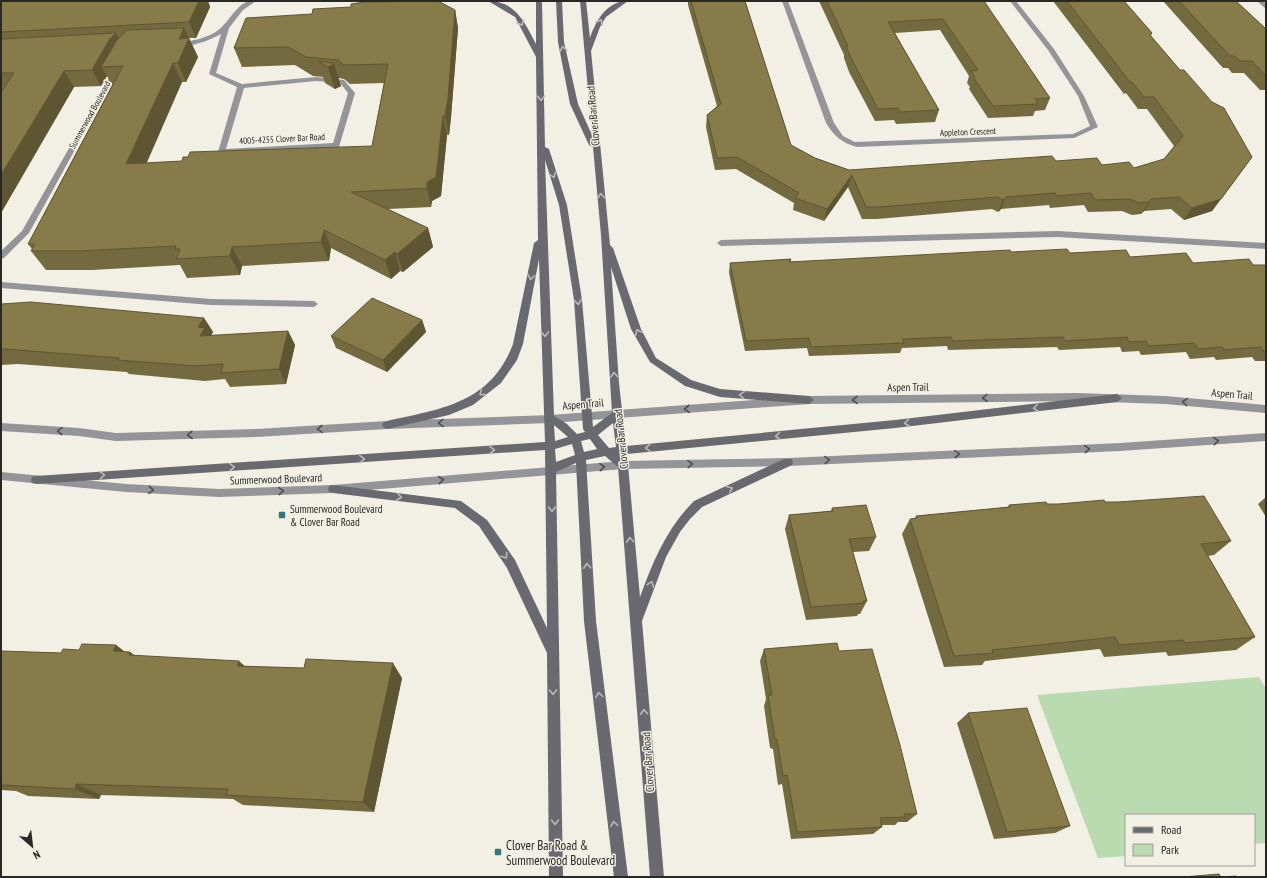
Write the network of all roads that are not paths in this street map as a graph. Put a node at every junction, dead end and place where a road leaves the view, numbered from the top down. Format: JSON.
{"nodes":[{"id":1,"x":253,"y":1,"type":"edge"},
{"id":2,"x":491,"y":1,"type":"edge"},
{"id":3,"x":539,"y":1,"type":"edge"},
{"id":4,"x":559,"y":1,"type":"edge"},
{"id":5,"x":583,"y":1,"type":"edge"},
{"id":6,"x":625,"y":1,"type":"edge"},
{"id":7,"x":785,"y":1,"type":"edge"},
{"id":8,"x":1013,"y":1,"type":"edge"},
{"id":9,"x":1260,"y":1,"type":"edge"},
{"id":10,"x":1266,"y":7,"type":"edge"},
{"id":11,"x":226,"y":27,"type":"junction"},
{"id":12,"x":169,"y":44,"type":"edge"},
{"id":13,"x":588,"y":54,"type":"junction"},
{"id":14,"x":541,"y":59,"type":"junction"},
{"id":15,"x":119,"y":64,"type":"edge"},
{"id":16,"x":241,"y":86,"type":"junction"},
{"id":17,"x":541,"y":138,"type":"junction"},
{"id":18,"x":597,"y":152,"type":"junction"},
{"id":19,"x":542,"y":225,"type":"junction"},
{"id":20,"x":605,"y":235,"type":"junction"},
{"id":21,"x":721,"y":244,"type":"dead end"},
{"id":22,"x":1266,"y":246,"type":"edge"},
{"id":23,"x":1,"y":256,"type":"edge"},
{"id":24,"x":1,"y":285,"type":"edge"},
{"id":25,"x":314,"y":304,"type":"dead end"},
{"id":26,"x":1117,"y":398,"type":"junction"},
{"id":27,"x":809,"y":400,"type":"junction"},
{"id":28,"x":1266,"y":409,"type":"edge"},
{"id":29,"x":618,"y":414,"type":"junction"},
{"id":30,"x":586,"y":416,"type":"junction"},
{"id":31,"x":550,"y":419,"type":"junction"},
{"id":32,"x":387,"y":425,"type":"junction"},
{"id":33,"x":1,"y":427,"type":"edge"},
{"id":34,"x":590,"y":435,"type":"junction"},
{"id":35,"x":1266,"y":437,"type":"edge"},
{"id":36,"x":576,"y":440,"type":"junction"},
{"id":37,"x":550,"y":446,"type":"junction"},
{"id":38,"x":621,"y":450,"type":"junction"},
{"id":39,"x":606,"y":452,"type":"junction"},
{"id":40,"x":788,"y":462,"type":"junction"},
{"id":41,"x":581,"y":463,"type":"junction"},
{"id":42,"x":623,"y":465,"type":"junction"},
{"id":43,"x":551,"y":470,"type":"junction"},
{"id":44,"x":1,"y":476,"type":"edge"},
{"id":45,"x":36,"y":480,"type":"junction"},
{"id":46,"x":333,"y":489,"type":"junction"},
{"id":47,"x":637,"y":621,"type":"junction"},
{"id":48,"x":552,"y":653,"type":"junction"},
{"id":49,"x":556,"y":877,"type":"edge"},
{"id":50,"x":621,"y":877,"type":"edge"},
{"id":51,"x":657,"y":877,"type":"edge"}],
"edges":[{"from":1,"to":11,"type":"street","name":"4005-4255 Clover Bar Road"},
{"from":2,"to":14,"type":"main road","one_way":true},
{"from":3,"to":14,"type":"main road"},
{"from":18,"to":4,"type":"main road","one_way":true},
{"from":5,"to":13,"type":"main road","name":"Clover Bar Road"},
{"from":13,"to":6,"type":"main road","one_way":true},
{"from":7,"to":8,"type":"street","name":"Appleton Crescent"},
{"from":9,"to":10,"type":"street"},
{"from":11,"to":12,"type":"street","name":"4005-4255 Clover Bar Road"},
{"from":11,"to":16,"type":"street","name":"4005-4255 Clover Bar Road"},
{"from":13,"to":18,"type":"main road","name":"Clover Bar Road"},
{"from":14,"to":17,"type":"main road","one_way":true},
{"from":15,"to":23,"type":"street","name":"Summerwood Boulevard"},
{"from":16,"to":16,"type":"street","name":"4005-4255 Clover Bar Road"},
{"from":17,"to":19,"type":"main road"},
{"from":17,"to":30,"type":"main road","one_way":true},
{"from":20,"to":18,"type":"main road","name":"Clover Bar Road","one_way":true},
{"from":19,"to":31,"type":"main road","one_way":true},
{"from":19,"to":32,"type":"main road","one_way":true},
{"from":27,"to":20,"type":"main road","one_way":true},
{"from":29,"to":20,"type":"main road","name":"Clover Bar Road","one_way":true},
{"from":21,"to":22,"type":"street"},
{"from":24,"to":25,"type":"street"},
{"from":26,"to":27,"type":"street","name":"Aspen Trail","one_way":true},
{"from":28,"to":26,"type":"street","name":"Aspen Trail","one_way":true},
{"from":26,"to":38,"type":"main road","one_way":true},
{"from":27,"to":29,"type":"street","name":"Aspen Trail","one_way":true},
{"from":29,"to":30,"type":"street","name":"Aspen Trail"},
{"from":29,"to":34,"type":"main road"},
{"from":29,"to":38,"type":"main road","name":"Clover Bar Road"},
{"from":30,"to":31,"type":"street","name":"Aspen Trail"},
{"from":30,"to":34,"type":"main road"},
{"from":31,"to":32,"type":"street","one_way":true},
{"from":31,"to":36,"type":"main road"},
{"from":31,"to":37,"type":"main road"},
{"from":32,"to":33,"type":"street","one_way":true},
{"from":34,"to":36,"type":"main road"},
{"from":34,"to":39,"type":"main road"},
{"from":40,"to":35,"type":"street","one_way":true},
{"from":36,"to":37,"type":"main road"},
{"from":36,"to":41,"type":"main road"},
{"from":37,"to":43,"type":"main road"},
{"from":45,"to":37,"type":"main road","one_way":true},
{"from":38,"to":39,"type":"main road"},
{"from":38,"to":42,"type":"main road","name":"Clover Bar Road"},
{"from":39,"to":41,"type":"main road"},
{"from":39,"to":42,"type":"main road"},
{"from":42,"to":40,"type":"street","one_way":true},
{"from":47,"to":40,"type":"main road","one_way":true},
{"from":41,"to":42,"type":"street","one_way":true},
{"from":41,"to":43,"type":"street"},
{"from":50,"to":41,"type":"main road","one_way":true},
{"from":47,"to":42,"type":"main road","name":"Clover Bar Road","one_way":true},
{"from":46,"to":43,"type":"street","name":"Summerwood Boulevard","one_way":true},
{"from":43,"to":48,"type":"main road","one_way":true},
{"from":44,"to":45,"type":"street","name":"Summerwood Boulevard"},
{"from":45,"to":46,"type":"street","name":"Summerwood Boulevard","one_way":true},
{"from":46,"to":48,"type":"main road","one_way":true},
{"from":51,"to":47,"type":"main road","name":"Clover Bar Road","one_way":true},
{"from":48,"to":49,"type":"main road","one_way":true}]}
